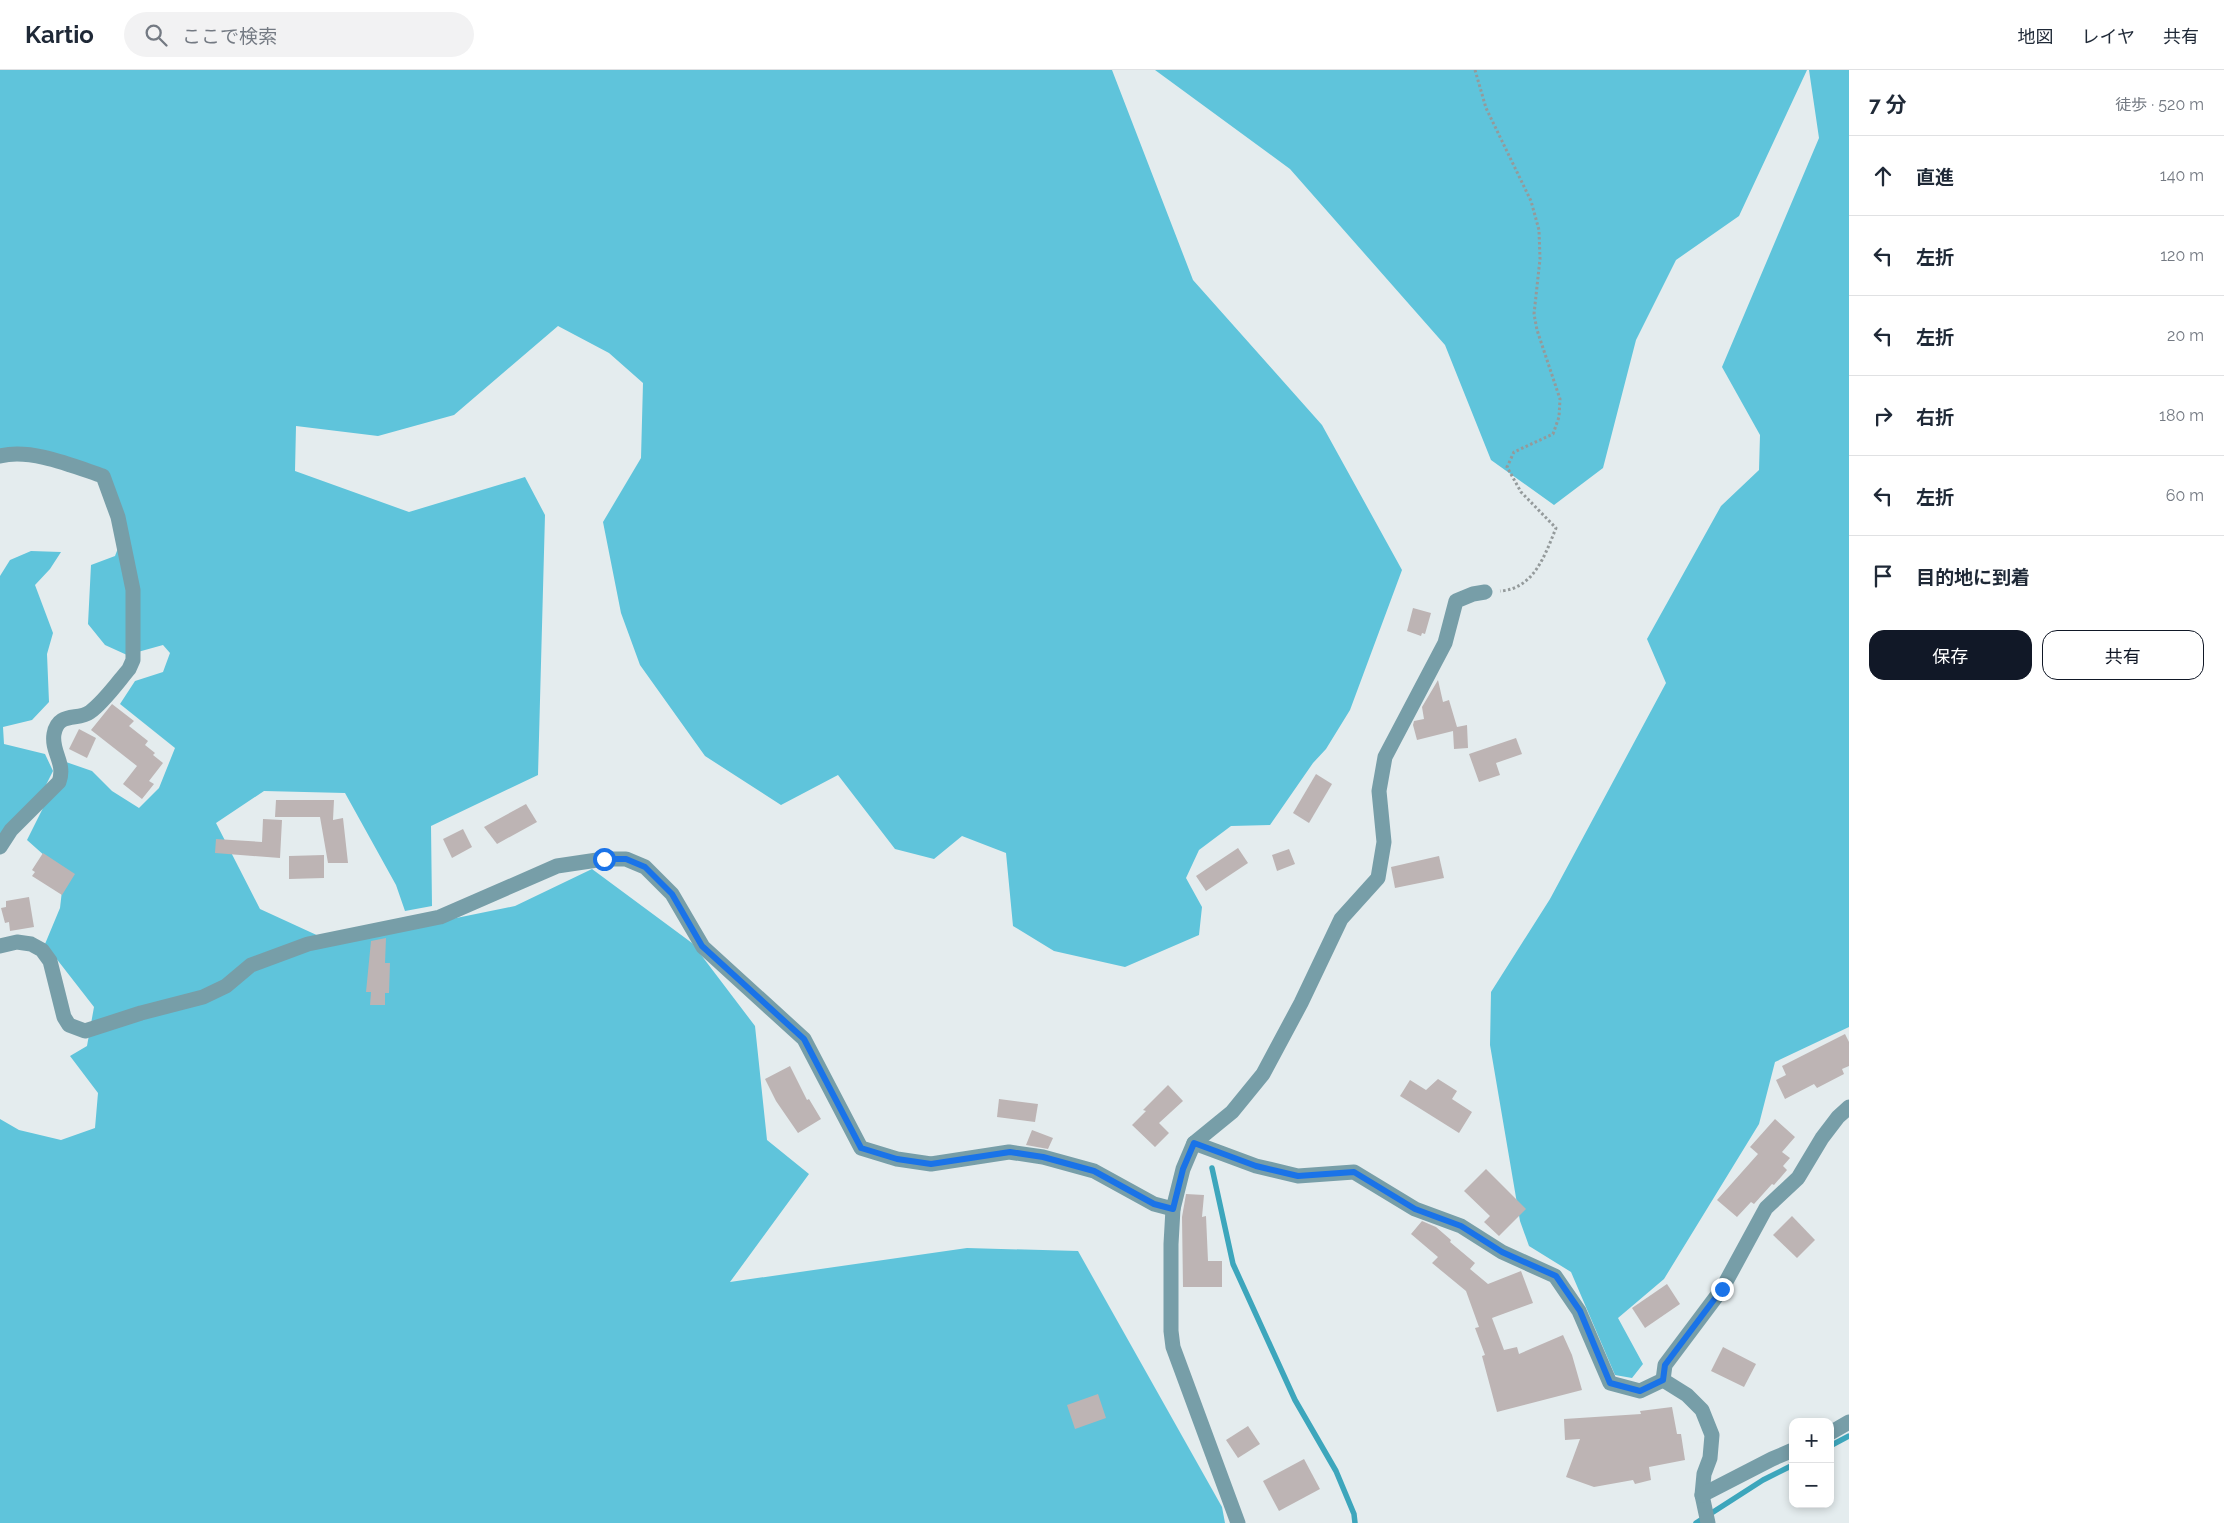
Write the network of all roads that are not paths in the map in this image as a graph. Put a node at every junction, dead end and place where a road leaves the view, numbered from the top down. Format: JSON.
{"nodes":[{"id":1,"x":0,"y":456,"type":"edge"},
{"id":2,"x":1485,"y":592,"type":"road end"},
{"id":3,"x":0,"y":847,"type":"edge"},
{"id":4,"x":0,"y":946,"type":"edge"},
{"id":5,"x":1849,"y":1107,"type":"edge"},
{"id":6,"x":1194,"y":1143,"type":"junction"},
{"id":7,"x":1173,"y":1209,"type":"junction"},
{"id":8,"x":1663,"y":1380,"type":"junction"},
{"id":9,"x":1849,"y":1422,"type":"edge"},
{"id":10,"x":1834,"y":1431,"type":"edge"},
{"id":11,"x":1789,"y":1452,"type":"edge"},
{"id":12,"x":1705,"y":1509,"type":"edge"},
{"id":13,"x":1238,"y":1523,"type":"edge"}],
"edges":[{"from":1,"to":3,"type":"street"},
{"from":2,"to":6,"type":"street"},
{"from":4,"to":7,"type":"street"},
{"from":5,"to":8,"type":"street"},
{"from":6,"to":7,"type":"street"},
{"from":6,"to":8,"type":"street"},
{"from":7,"to":13,"type":"street"},
{"from":8,"to":12,"type":"street"},
{"from":9,"to":10,"type":"street"},
{"from":11,"to":12,"type":"street"}]}
